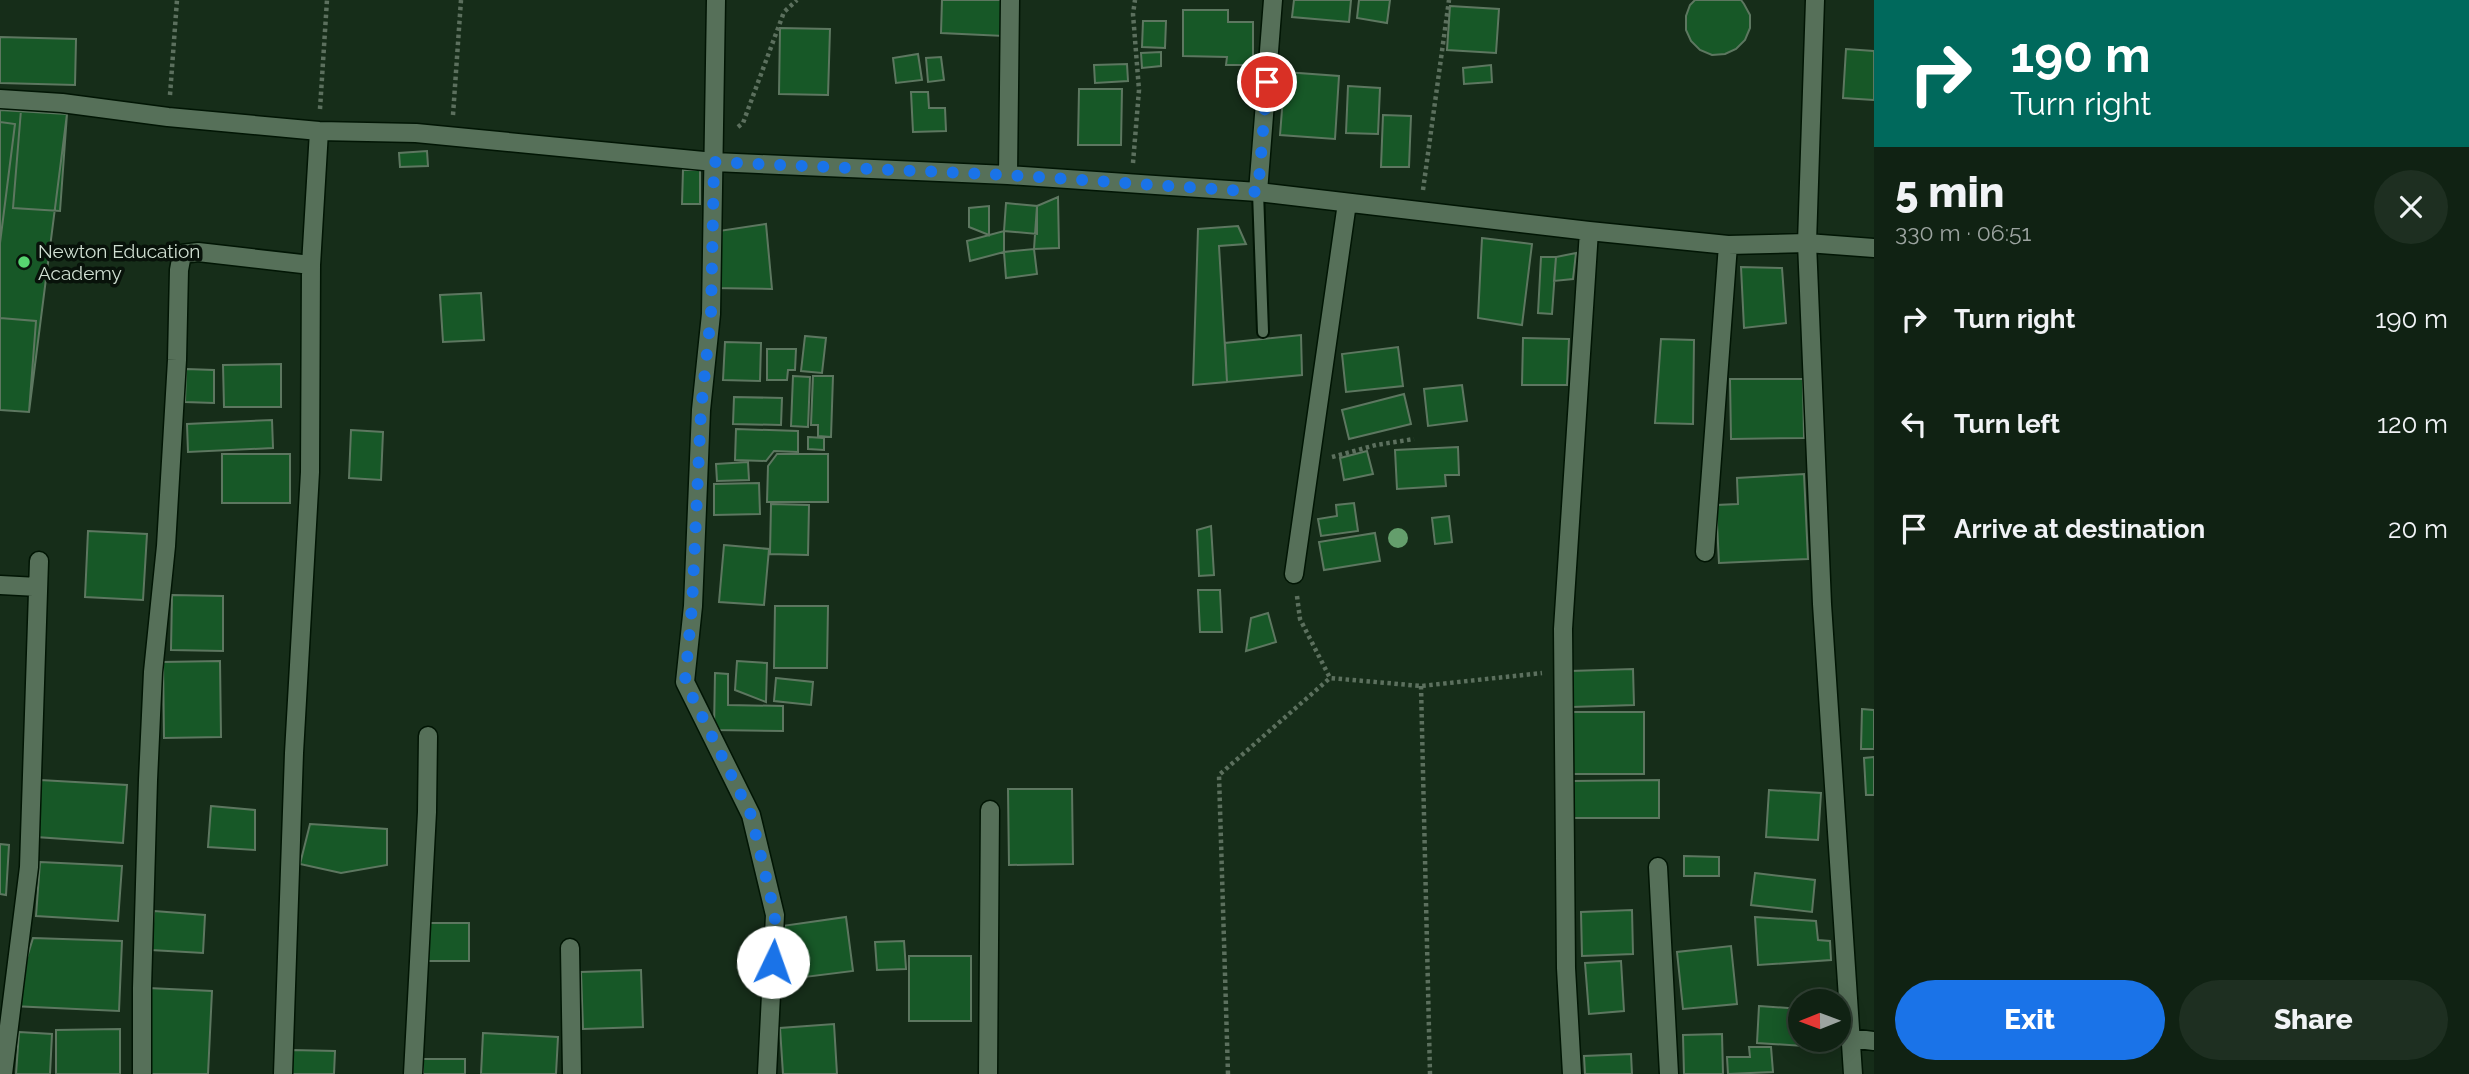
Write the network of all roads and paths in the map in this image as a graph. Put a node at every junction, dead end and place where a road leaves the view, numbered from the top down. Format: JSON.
{"nodes":[{"id":1,"x":177,"y":0,"type":"edge"},
{"id":2,"x":327,"y":0,"type":"edge"},
{"id":3,"x":461,"y":0,"type":"edge"},
{"id":4,"x":716,"y":0,"type":"edge"},
{"id":5,"x":797,"y":0,"type":"edge"},
{"id":6,"x":1010,"y":0,"type":"edge"},
{"id":7,"x":1135,"y":0,"type":"edge"},
{"id":8,"x":1273,"y":0,"type":"edge"},
{"id":9,"x":1449,"y":0,"type":"edge"},
{"id":10,"x":1815,"y":0,"type":"edge"},
{"id":11,"x":0,"y":99,"type":"edge"},
{"id":12,"x":168,"y":117,"type":"junction"},
{"id":13,"x":319,"y":131,"type":"junction"},
{"id":14,"x":451,"y":137,"type":"junction"},
{"id":15,"x":714,"y":143,"type":"junction"},
{"id":16,"x":714,"y":162,"type":"junction"},
{"id":17,"x":1008,"y":175,"type":"junction"},
{"id":18,"x":1131,"y":184,"type":"junction"},
{"id":19,"x":1258,"y":192,"type":"junction"},
{"id":20,"x":1347,"y":203,"type":"junction"},
{"id":21,"x":1421,"y":212,"type":"junction"},
{"id":22,"x":1589,"y":232,"type":"junction"},
{"id":23,"x":1807,"y":243,"type":"junction"},
{"id":24,"x":1728,"y":245,"type":"junction"},
{"id":25,"x":1874,"y":248,"type":"edge"},
{"id":26,"x":311,"y":265,"type":"junction"},
{"id":27,"x":1263,"y":332,"type":"dead end"},
{"id":28,"x":1414,"y":439,"type":"dead end"},
{"id":29,"x":1310,"y":460,"type":"junction"},
{"id":30,"x":1705,"y":552,"type":"dead end"},
{"id":31,"x":39,"y":561,"type":"dead end"},
{"id":32,"x":1294,"y":574,"type":"joint"},
{"id":33,"x":0,"y":585,"type":"edge"},
{"id":34,"x":38,"y":587,"type":"junction"},
{"id":35,"x":1564,"y":671,"type":"junction"},
{"id":36,"x":1330,"y":678,"type":"junction"},
{"id":37,"x":1421,"y":686,"type":"junction"},
{"id":38,"x":428,"y":736,"type":"dead end"},
{"id":39,"x":990,"y":810,"type":"dead end"},
{"id":40,"x":1658,"y":867,"type":"dead end"},
{"id":41,"x":570,"y":948,"type":"dead end"},
{"id":42,"x":1847,"y":989,"type":"edge"},
{"id":43,"x":1852,"y":1038,"type":"edge"},
{"id":44,"x":1874,"y":1041,"type":"edge"},
{"id":45,"x":1851,"y":1052,"type":"edge"},
{"id":46,"x":3,"y":1074,"type":"edge"},
{"id":47,"x":142,"y":1074,"type":"edge"},
{"id":48,"x":283,"y":1074,"type":"edge"},
{"id":49,"x":413,"y":1074,"type":"edge"},
{"id":50,"x":572,"y":1074,"type":"edge"},
{"id":51,"x":767,"y":1074,"type":"edge"},
{"id":52,"x":988,"y":1074,"type":"edge"},
{"id":53,"x":1228,"y":1074,"type":"edge"},
{"id":54,"x":1430,"y":1074,"type":"edge"},
{"id":55,"x":1572,"y":1074,"type":"edge"},
{"id":56,"x":1668,"y":1074,"type":"edge"},
{"id":57,"x":1853,"y":1074,"type":"edge"}],
"edges":[{"from":1,"to":12,"type":"path"},
{"from":2,"to":13,"type":"path"},
{"from":3,"to":14,"type":"path"},
{"from":4,"to":15,"type":"street"},
{"from":5,"to":15,"type":"path"},
{"from":6,"to":17,"type":"street"},
{"from":7,"to":18,"type":"path"},
{"from":8,"to":19,"type":"street"},
{"from":9,"to":21,"type":"path"},
{"from":10,"to":23,"type":"street"},
{"from":11,"to":12,"type":"street"},
{"from":12,"to":13,"type":"street"},
{"from":13,"to":14,"type":"street"},
{"from":13,"to":26,"type":"street"},
{"from":14,"to":16,"type":"street"},
{"from":15,"to":16,"type":"street"},
{"from":16,"to":17,"type":"street"},
{"from":16,"to":51,"type":"street"},
{"from":17,"to":18,"type":"street"},
{"from":18,"to":19,"type":"street"},
{"from":19,"to":20,"type":"street"},
{"from":19,"to":27,"type":"lane"},
{"from":20,"to":21,"type":"street"},
{"from":20,"to":29,"type":"street"},
{"from":21,"to":22,"type":"street"},
{"from":22,"to":24,"type":"street"},
{"from":22,"to":35,"type":"street"},
{"from":23,"to":24,"type":"street"},
{"from":23,"to":25,"type":"street"},
{"from":23,"to":42,"type":"street"},
{"from":24,"to":30,"type":"street"},
{"from":26,"to":47,"type":"street"},
{"from":26,"to":48,"type":"street"},
{"from":28,"to":29,"type":"path"},
{"from":29,"to":32,"type":"street"},
{"from":31,"to":34,"type":"street"},
{"from":32,"to":36,"type":"path"},
{"from":33,"to":34,"type":"street"},
{"from":34,"to":46,"type":"street"},
{"from":35,"to":37,"type":"path"},
{"from":35,"to":55,"type":"street"},
{"from":36,"to":37,"type":"path"},
{"from":36,"to":53,"type":"path"},
{"from":37,"to":54,"type":"path"},
{"from":38,"to":49,"type":"street"},
{"from":39,"to":52,"type":"street"},
{"from":40,"to":56,"type":"street"},
{"from":41,"to":50,"type":"street"},
{"from":43,"to":44,"type":"street"},
{"from":45,"to":57,"type":"street"}]}
